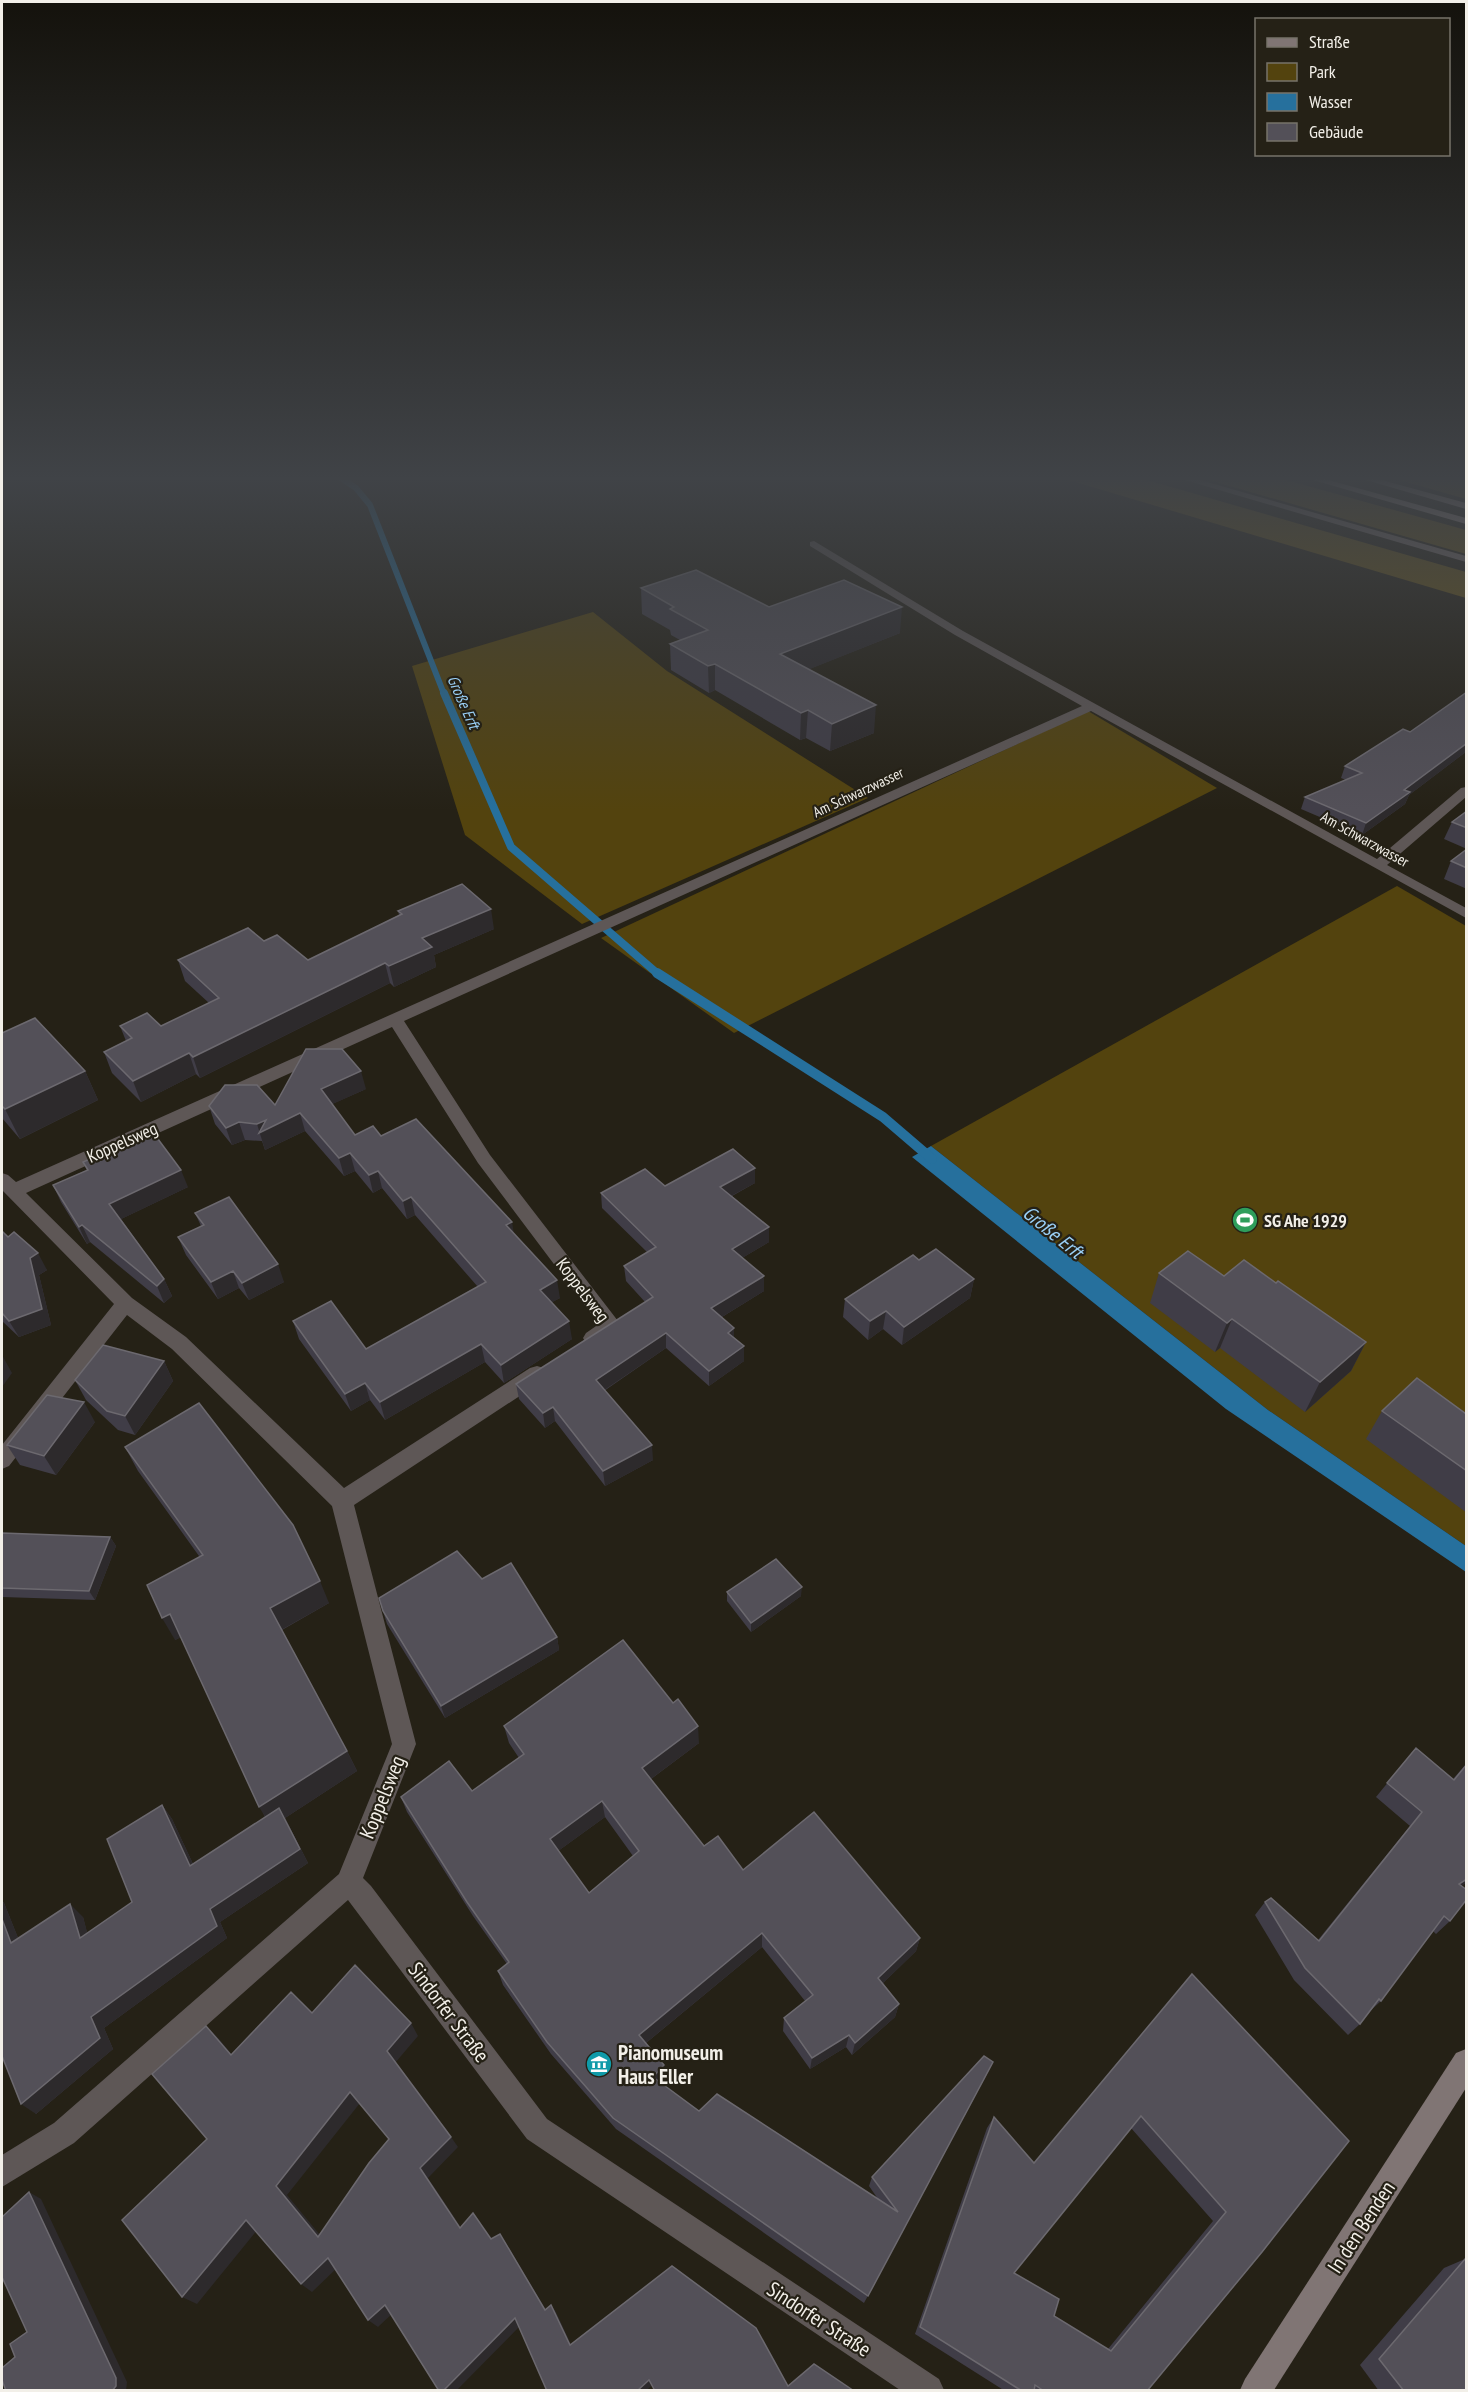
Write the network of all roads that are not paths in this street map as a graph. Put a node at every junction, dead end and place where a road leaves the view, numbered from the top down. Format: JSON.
{"nodes":[{"id":1,"x":886,"y":588,"type":"edge"},
{"id":2,"x":1090,"y":707,"type":"junction"},
{"id":3,"x":1463,"y":796,"type":"edge"},
{"id":4,"x":1378,"y":865,"type":"junction"},
{"id":5,"x":641,"y":910,"type":"joint"},
{"id":6,"x":1467,"y":914,"type":"edge"},
{"id":7,"x":395,"y":1019,"type":"junction"},
{"id":8,"x":7,"y":1185,"type":"edge"},
{"id":9,"x":125,"y":1303,"type":"junction"},
{"id":10,"x":581,"y":1346,"type":"edge"},
{"id":11,"x":551,"y":1365,"type":"edge"},
{"id":12,"x":2,"y":1460,"type":"edge"},
{"id":13,"x":342,"y":1501,"type":"junction"},
{"id":14,"x":348,"y":1883,"type":"junction"},
{"id":15,"x":1467,"y":2063,"type":"edge"},
{"id":16,"x":2,"y":2172,"type":"edge"},
{"id":17,"x":928,"y":2391,"type":"edge"},
{"id":18,"x":1256,"y":2391,"type":"edge"}],
"edges":[{"from":1,"to":2,"type":"street","name":"Am Schwarzwasser"},
{"from":2,"to":4,"type":"street","name":"Am Schwarzwasser"},
{"from":2,"to":5,"type":"street","name":"Am Schwarzwasser"},
{"from":3,"to":4,"type":"street"},
{"from":4,"to":6,"type":"street","name":"Am Schwarzwasser"},
{"from":5,"to":7,"type":"street","name":"Koppelsweg"},
{"from":7,"to":8,"type":"street","name":"Koppelsweg"},
{"from":7,"to":10,"type":"street","name":"Koppelsweg"},
{"from":8,"to":9,"type":"street","name":"Koppelsweg"},
{"from":9,"to":12,"type":"street"},
{"from":9,"to":13,"type":"street","name":"Koppelsweg"},
{"from":11,"to":13,"type":"street"},
{"from":13,"to":14,"type":"street","name":"Koppelsweg"},
{"from":14,"to":16,"type":"street"},
{"from":14,"to":17,"type":"street","name":"Sindorfer Straße"},
{"from":15,"to":18,"type":"main road","name":"In den Benden"}]}
